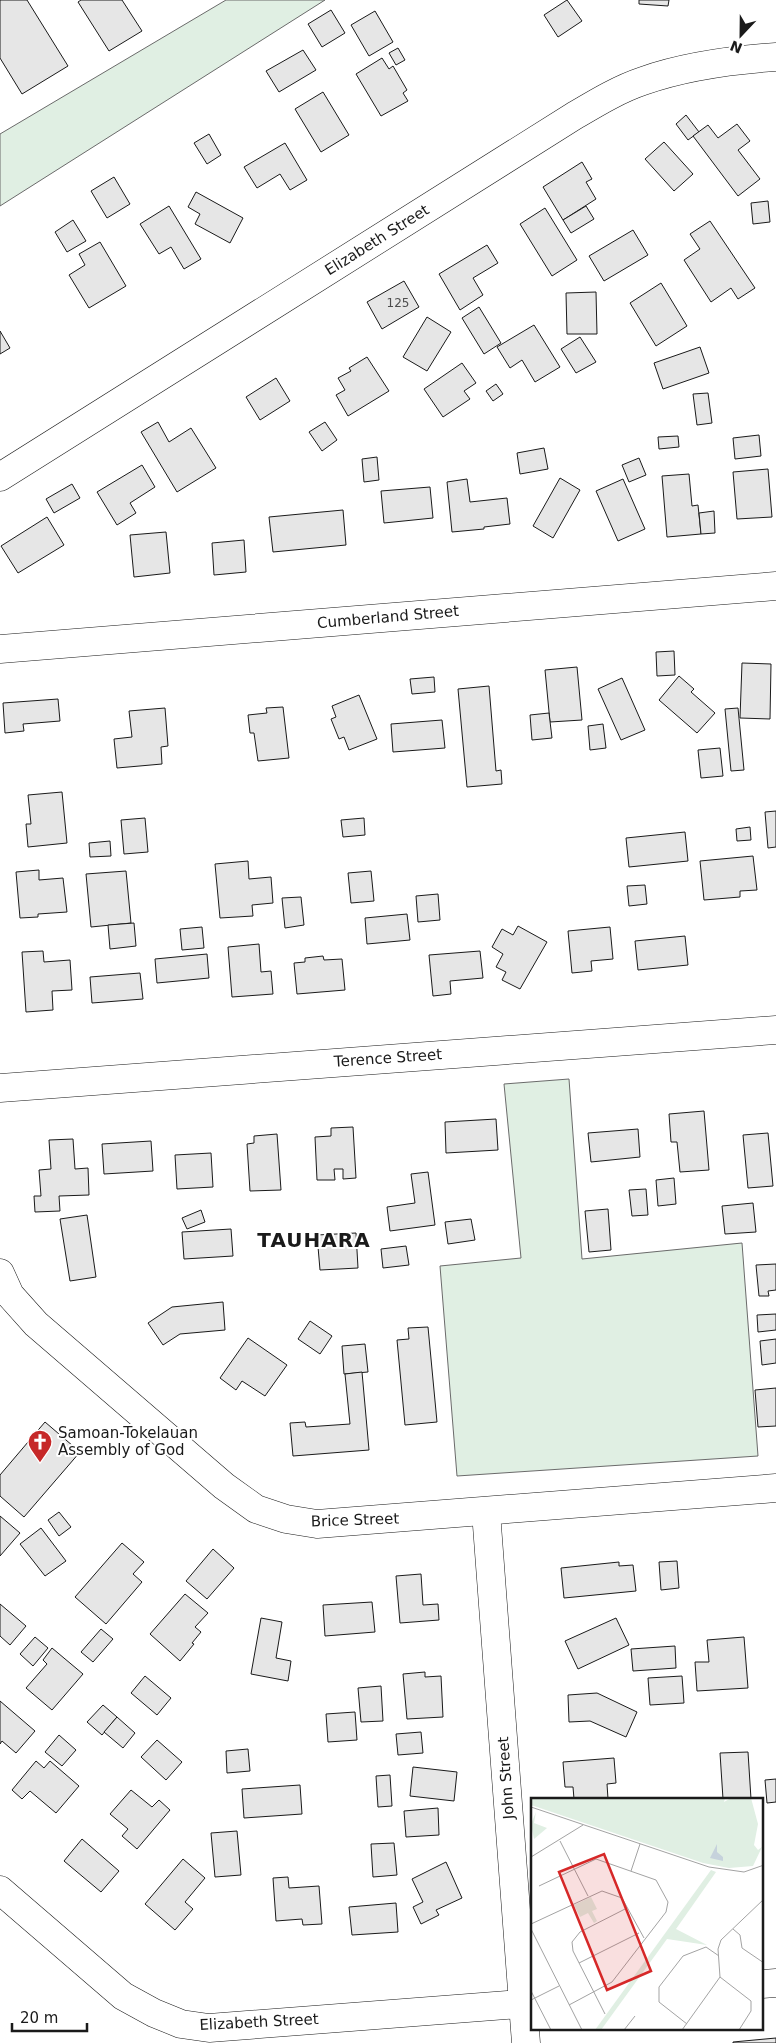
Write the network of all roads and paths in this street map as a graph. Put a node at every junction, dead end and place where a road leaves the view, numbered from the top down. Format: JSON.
{"nodes":[{"id":1,"x":776,"y":57,"type":"edge"},
{"id":2,"x":0,"y":477,"type":"edge"},
{"id":3,"x":776,"y":586,"type":"edge"},
{"id":4,"x":0,"y":649,"type":"edge"},
{"id":5,"x":776,"y":1030,"type":"edge"},
{"id":6,"x":0,"y":1088,"type":"edge"},
{"id":7,"x":0,"y":1273,"type":"edge"},
{"id":8,"x":776,"y":1488,"type":"edge"},
{"id":9,"x":486,"y":1512,"type":"junction"},
{"id":10,"x":0,"y":1890,"type":"edge"},
{"id":11,"x":528,"y":2003,"type":"edge"},
{"id":12,"x":526,"y":2043,"type":"edge"}],
"edges":[{"from":1,"to":2,"type":"street","name":"Elizabeth Street"},
{"from":3,"to":4,"type":"street","name":"Cumberland Street"},
{"from":5,"to":6,"type":"street","name":"Terence Street"},
{"from":7,"to":9,"type":"street","name":"Brice Street"},
{"from":8,"to":9,"type":"street","name":"Brice Street"},
{"from":9,"to":11,"type":"street","name":"John Street"},
{"from":10,"to":11,"type":"street","name":"Elizabeth Street"},
{"from":11,"to":12,"type":"street","name":"John Street"}]}
